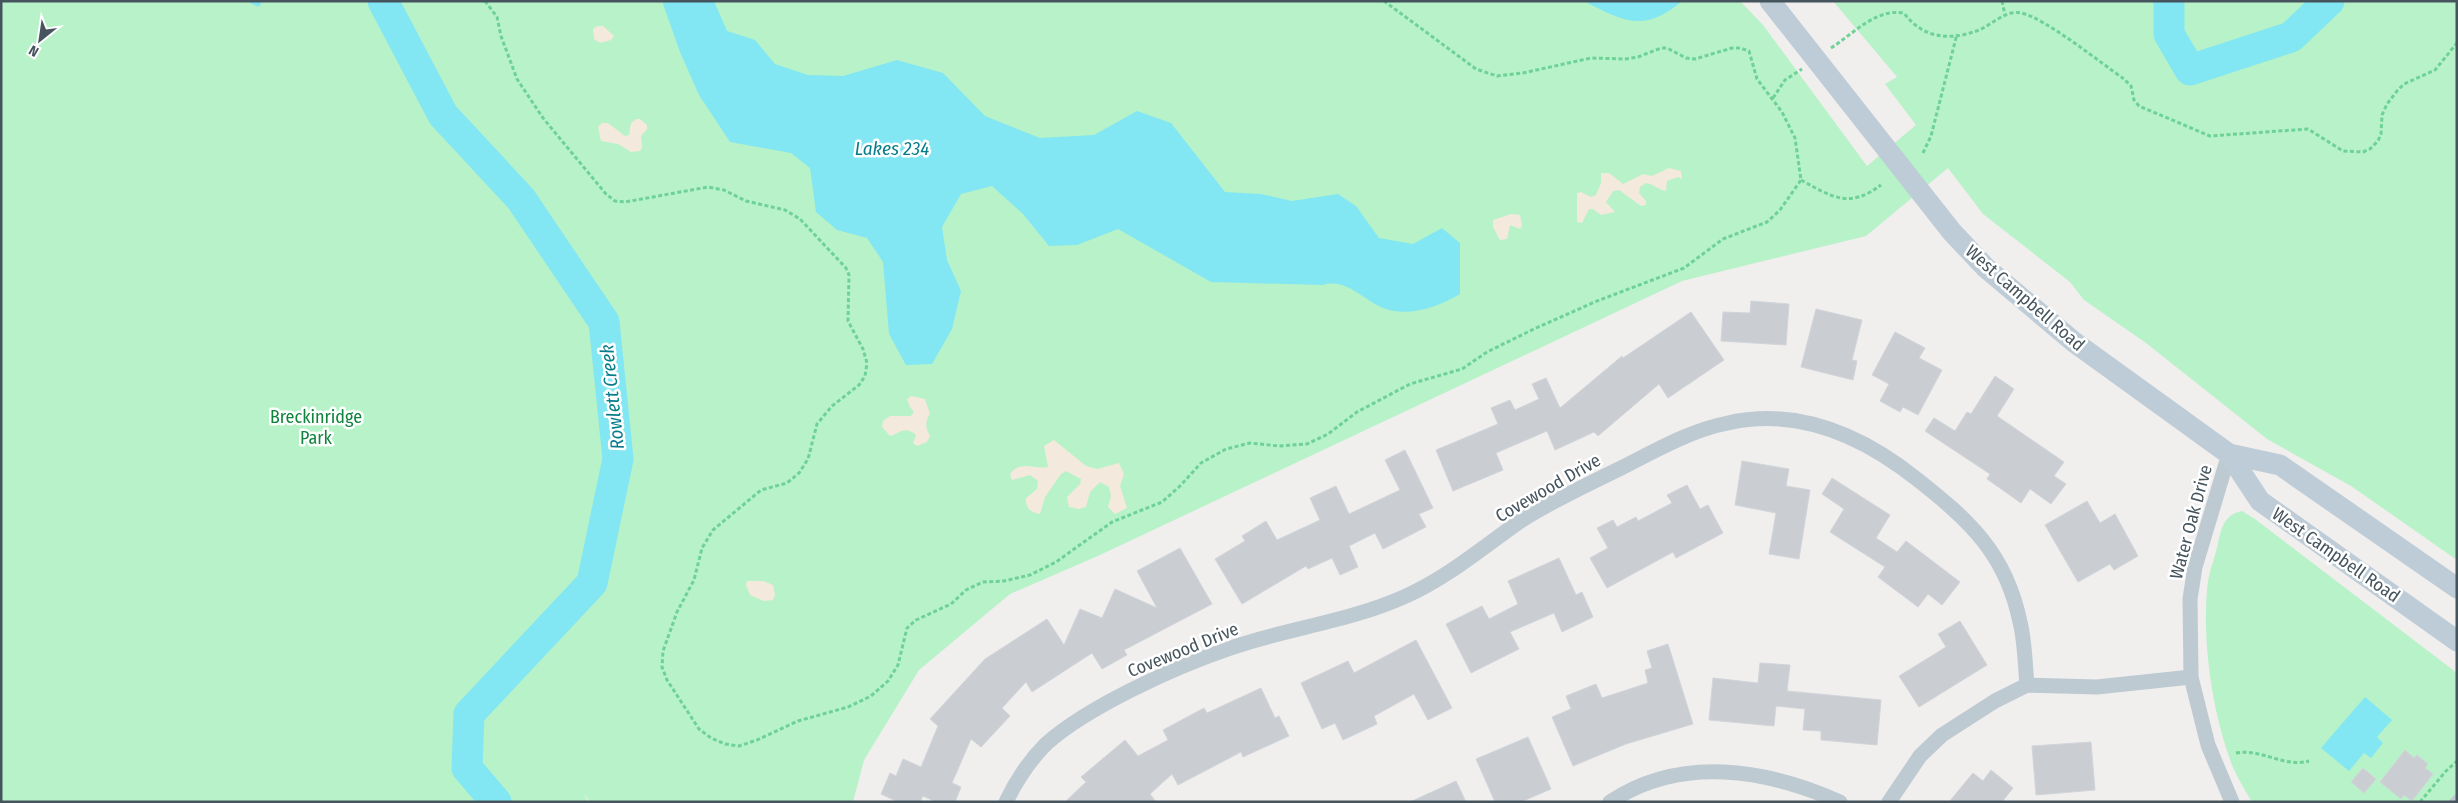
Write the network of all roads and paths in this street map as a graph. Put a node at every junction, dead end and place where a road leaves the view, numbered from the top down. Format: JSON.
{"nodes":[{"id":1,"x":485,"y":1,"type":"edge"},
{"id":2,"x":1384,"y":1,"type":"edge"},
{"id":3,"x":2002,"y":1,"type":"edge"},
{"id":4,"x":1772,"y":4,"type":"edge"},
{"id":5,"x":2005,"y":15,"type":"junction"},
{"id":6,"x":1957,"y":34,"type":"junction"},
{"id":7,"x":2457,"y":43,"type":"edge"},
{"id":8,"x":1814,"y":60,"type":"junction"},
{"id":9,"x":1773,"y":98,"type":"junction"},
{"id":10,"x":1923,"y":153,"type":"dead end"},
{"id":11,"x":1801,"y":180,"type":"junction"},
{"id":12,"x":1881,"y":186,"type":"dead end"},
{"id":13,"x":2229,"y":454,"type":"junction"},
{"id":14,"x":2457,"y":588,"type":"edge"},
{"id":15,"x":2457,"y":641,"type":"edge"},
{"id":16,"x":2191,"y":677,"type":"junction"},
{"id":17,"x":2027,"y":686,"type":"junction"},
{"id":18,"x":2236,"y":753,"type":"dead end"},
{"id":19,"x":2309,"y":761,"type":"dead end"},
{"id":20,"x":2457,"y":761,"type":"edge"},
{"id":21,"x":2457,"y":798,"type":"edge"},
{"id":22,"x":1006,"y":802,"type":"edge"},
{"id":23,"x":1610,"y":802,"type":"edge"},
{"id":24,"x":1840,"y":802,"type":"edge"},
{"id":25,"x":1889,"y":802,"type":"edge"},
{"id":26,"x":2232,"y":802,"type":"edge"},
{"id":27,"x":2420,"y":802,"type":"edge"},
{"id":28,"x":2453,"y":802,"type":"edge"}],
"edges":[{"from":1,"to":11,"type":"path"},
{"from":2,"to":9,"type":"path"},
{"from":3,"to":5,"type":"path"},
{"from":4,"to":8,"type":"main road","name":"West Campbell Road"},
{"from":5,"to":6,"type":"path"},
{"from":5,"to":7,"type":"path"},
{"from":6,"to":8,"type":"path"},
{"from":6,"to":10,"type":"path"},
{"from":8,"to":9,"type":"path"},
{"from":8,"to":13,"type":"main road","name":"West Campbell Road"},
{"from":9,"to":11,"type":"path"},
{"from":11,"to":12,"type":"path"},
{"from":13,"to":14,"type":"main road","name":"West Campbell Road"},
{"from":13,"to":15,"type":"main road","name":"West Campbell Road"},
{"from":13,"to":16,"type":"street","name":"Water Oak Drive"},
{"from":16,"to":17,"type":"street"},
{"from":16,"to":26,"type":"street","name":"Water Oak Drive"},
{"from":17,"to":22,"type":"street","name":"Covewood Drive"},
{"from":17,"to":25,"type":"street"},
{"from":18,"to":19,"type":"path"},
{"from":20,"to":27,"type":"path"},
{"from":21,"to":28,"type":"lane"},
{"from":23,"to":24,"type":"street"}]}
